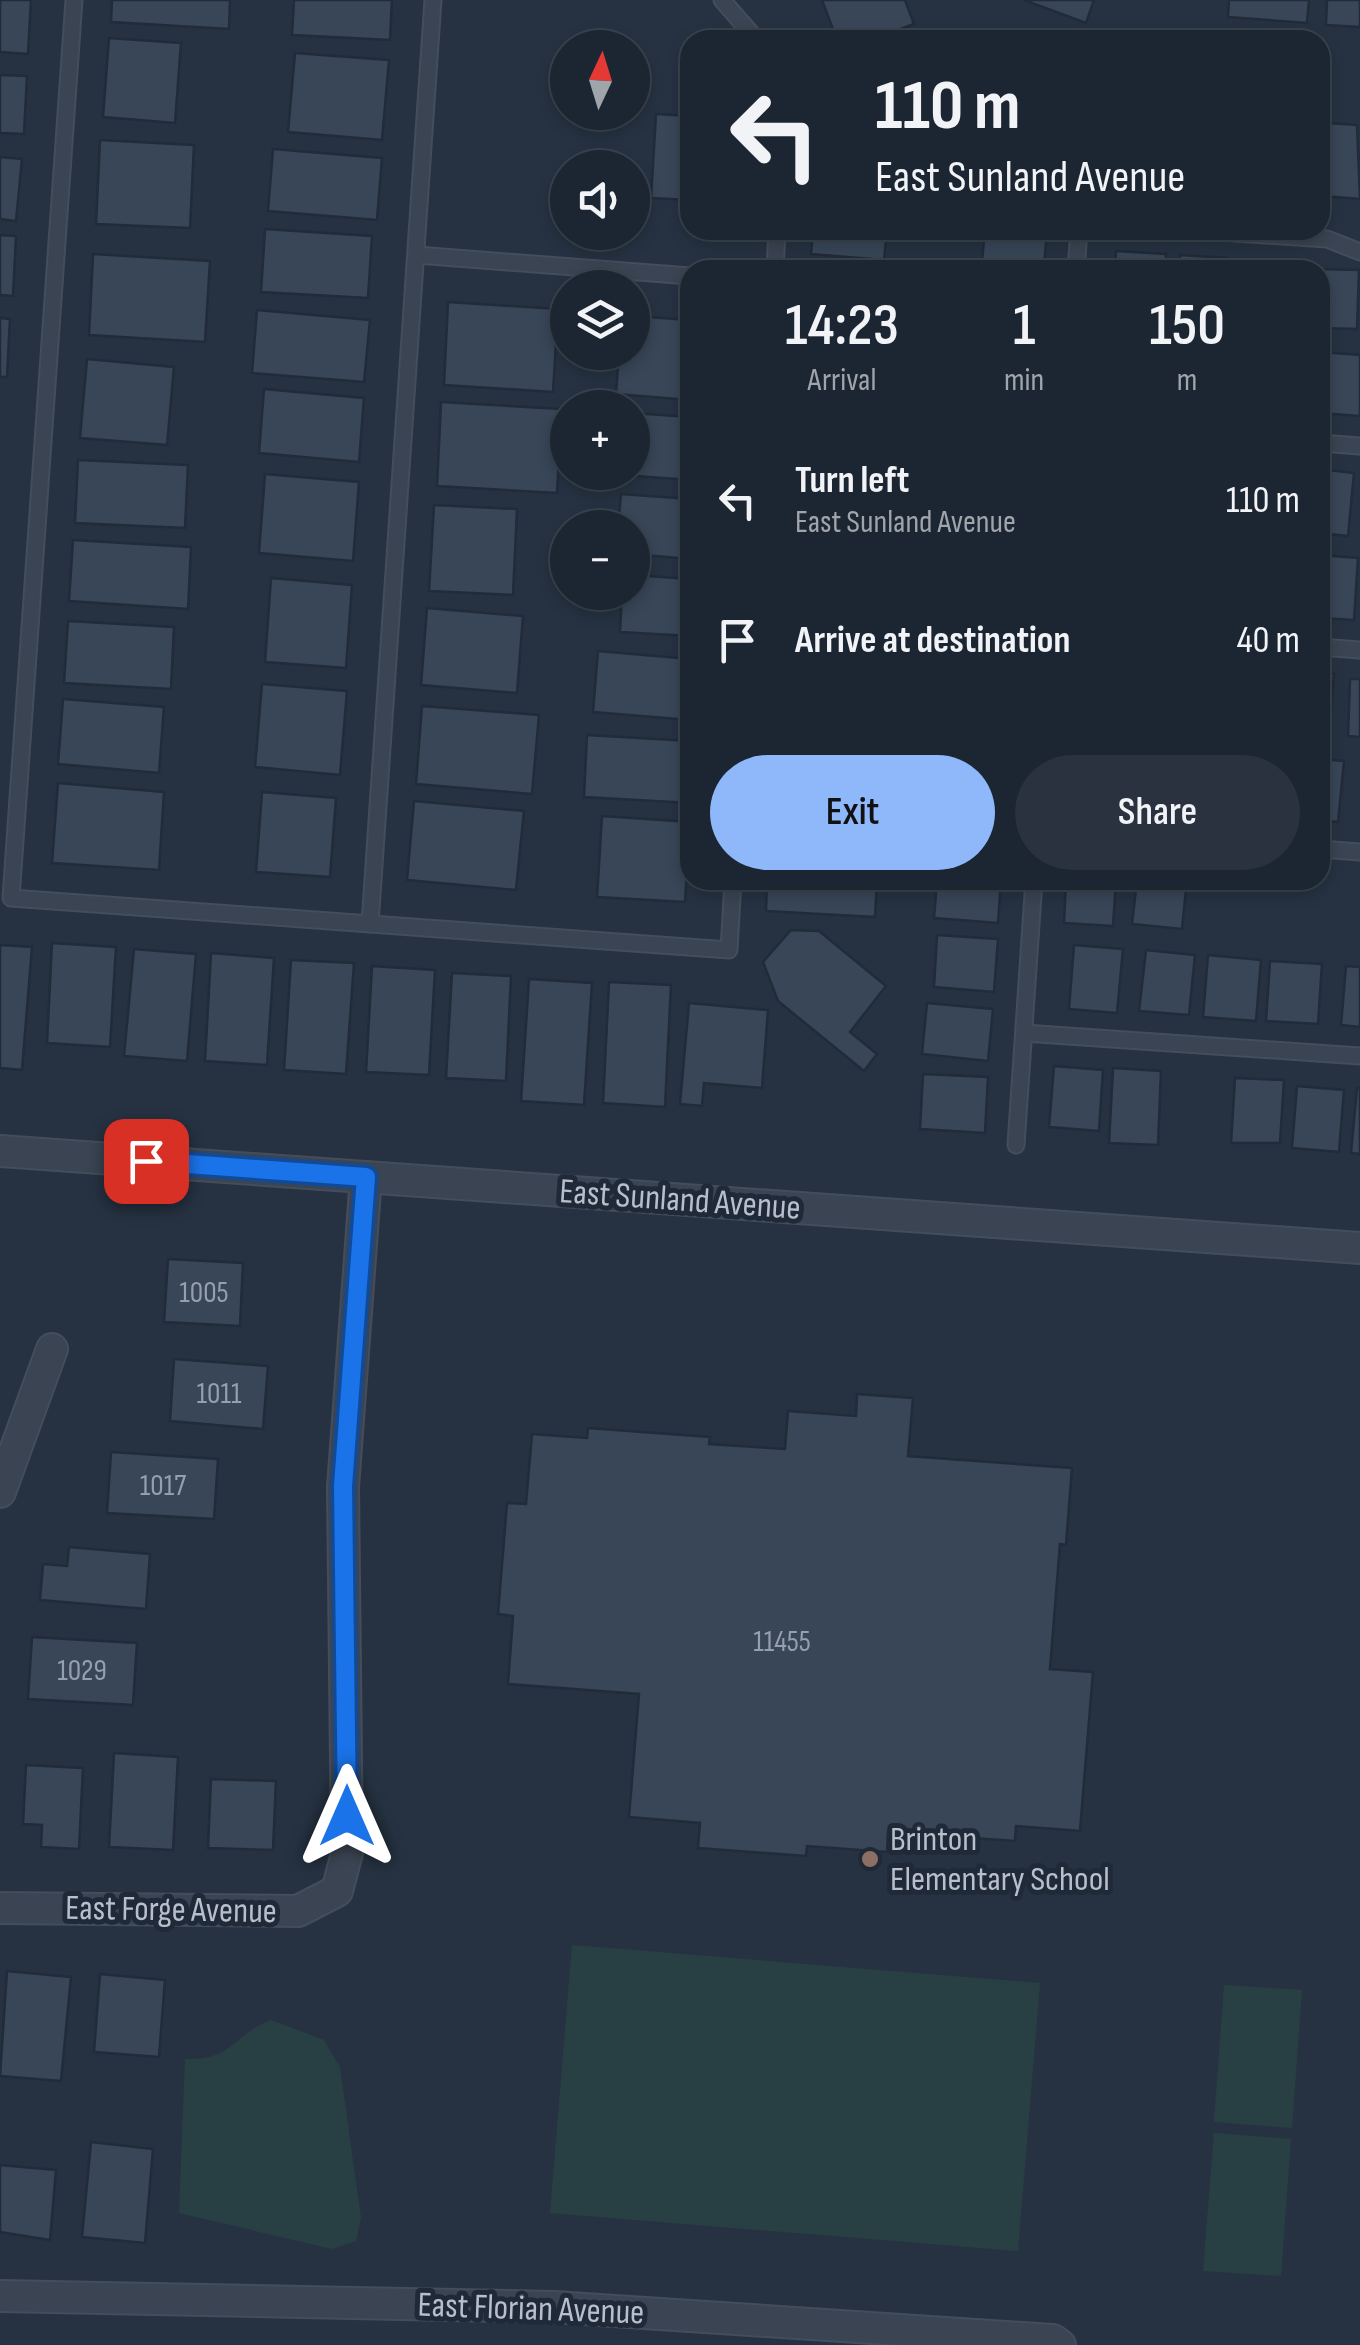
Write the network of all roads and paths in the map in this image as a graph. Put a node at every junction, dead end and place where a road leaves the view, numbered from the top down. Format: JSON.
{"nodes":[{"id":1,"x":74,"y":0,"type":"edge"},
{"id":2,"x":432,"y":0,"type":"edge"},
{"id":3,"x":725,"y":1,"type":"edge"},
{"id":4,"x":749,"y":30,"type":"edge"},
{"id":5,"x":1330,"y":240,"type":"edge"},
{"id":6,"x":1360,"y":252,"type":"edge"},
{"id":7,"x":417,"y":255,"type":"junction"},
{"id":8,"x":680,"y":275,"type":"edge"},
{"id":9,"x":1330,"y":444,"type":"edge"},
{"id":10,"x":1360,"y":446,"type":"edge"},
{"id":11,"x":1330,"y":648,"type":"edge"},
{"id":12,"x":1360,"y":650,"type":"edge"},
{"id":13,"x":1330,"y":850,"type":"edge"},
{"id":14,"x":1360,"y":852,"type":"edge"},
{"id":15,"x":733,"y":890,"type":"edge"},
{"id":16,"x":1033,"y":890,"type":"edge"},
{"id":17,"x":370,"y":924,"type":"junction"},
{"id":18,"x":1024,"y":1033,"type":"junction"},
{"id":19,"x":1360,"y":1056,"type":"edge"},
{"id":20,"x":1016,"y":1145,"type":"dead end"},
{"id":21,"x":0,"y":1150,"type":"edge"},
{"id":22,"x":366,"y":1177,"type":"junction"},
{"id":23,"x":1360,"y":1248,"type":"edge"},
{"id":24,"x":52,"y":1349,"type":"dead end"},
{"id":25,"x":0,"y":1492,"type":"edge"},
{"id":26,"x":0,"y":1908,"type":"edge"},
{"id":27,"x":0,"y":2296,"type":"edge"},
{"id":28,"x":1060,"y":2345,"type":"edge"}],
"edges":[{"from":1,"to":17,"type":"lane"},
{"from":2,"to":7,"type":"lane"},
{"from":3,"to":4,"type":"lane"},
{"from":5,"to":6,"type":"lane"},
{"from":7,"to":8,"type":"lane"},
{"from":7,"to":17,"type":"lane"},
{"from":9,"to":10,"type":"lane"},
{"from":11,"to":12,"type":"lane"},
{"from":13,"to":14,"type":"lane"},
{"from":15,"to":17,"type":"lane"},
{"from":16,"to":18,"type":"lane"},
{"from":18,"to":19,"type":"lane"},
{"from":18,"to":20,"type":"lane"},
{"from":21,"to":22,"type":"street","name":"East Sunland Avenue"},
{"from":22,"to":23,"type":"street","name":"East Sunland Avenue"},
{"from":22,"to":26,"type":"street","name":"East Forge Avenue"},
{"from":24,"to":25,"type":"street"},
{"from":27,"to":28,"type":"street","name":"East Florian Avenue"}]}
